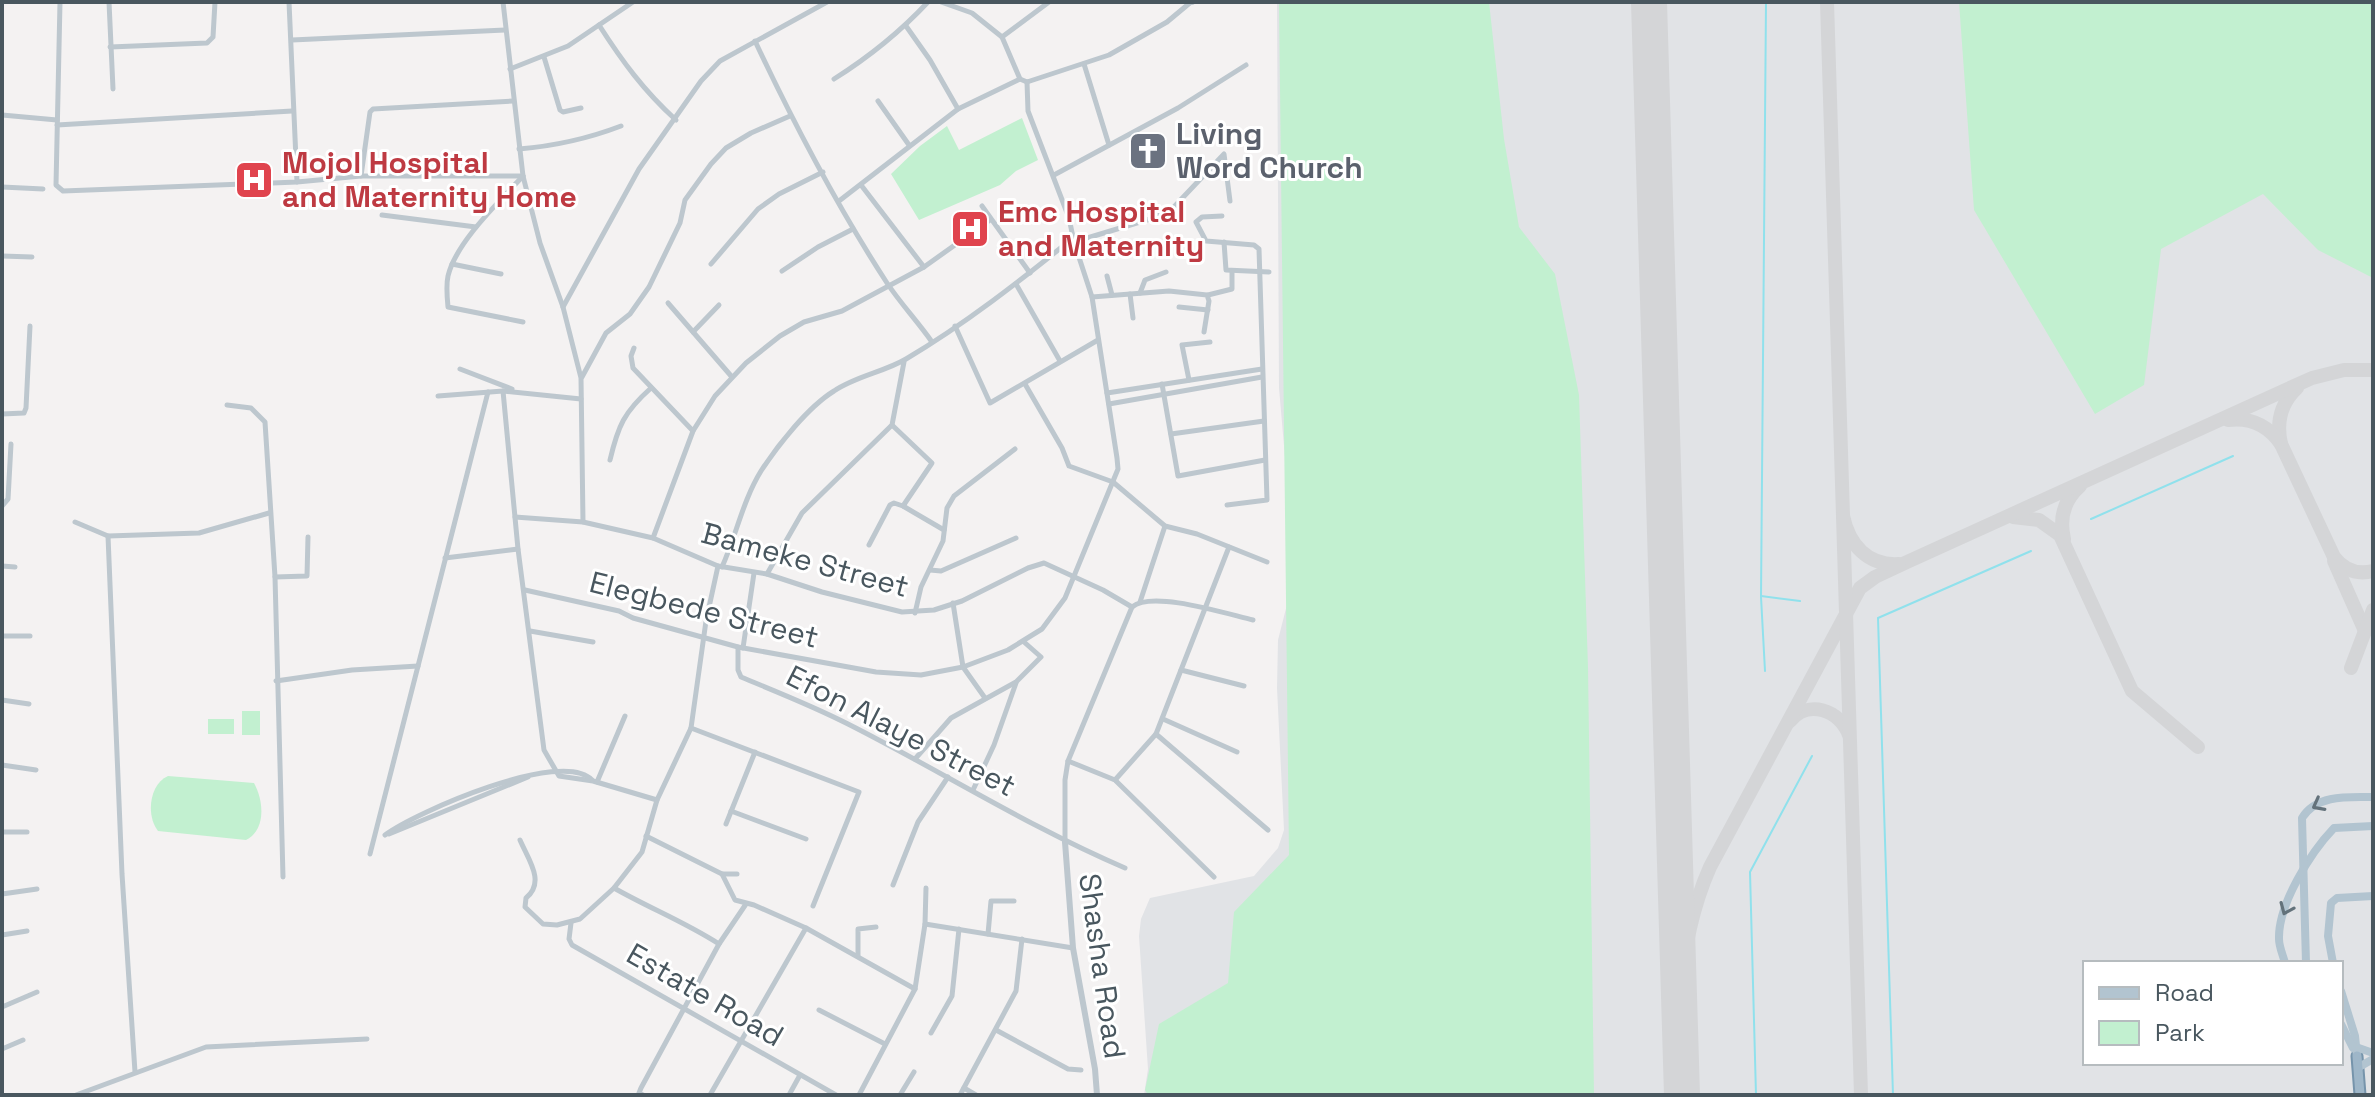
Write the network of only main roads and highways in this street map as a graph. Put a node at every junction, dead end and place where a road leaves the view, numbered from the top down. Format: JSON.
{"nodes":[{"id":1,"x":2373,"y":797,"type":"edge"},
{"id":2,"x":2373,"y":826,"type":"edge"},
{"id":3,"x":2303,"y":869,"type":"junction"},
{"id":4,"x":2373,"y":896,"type":"edge"},
{"id":5,"x":2284,"y":961,"type":"edge"},
{"id":6,"x":2306,"y":961,"type":"edge"},
{"id":7,"x":2333,"y":961,"type":"edge"},
{"id":8,"x":2343,"y":1005,"type":"edge"},
{"id":9,"x":2346,"y":1026,"type":"edge"},
{"id":10,"x":2356,"y":1050,"type":"junction"},
{"id":11,"x":2373,"y":1053,"type":"edge"},
{"id":12,"x":2373,"y":1059,"type":"edge"},
{"id":13,"x":2359,"y":1067,"type":"junction"},
{"id":14,"x":2360,"y":1095,"type":"edge"}],
"edges":[{"from":1,"to":3,"type":"main road","one_way":true},
{"from":2,"to":3,"type":"main road"},
{"from":3,"to":5,"type":"main road","one_way":true},
{"from":3,"to":6,"type":"main road"},
{"from":4,"to":7,"type":"main road"},
{"from":8,"to":9,"type":"main road"},
{"from":9,"to":10,"type":"main road"},
{"from":10,"to":11,"type":"main road"},
{"from":10,"to":13,"type":"highway"},
{"from":12,"to":13,"type":"main road"},
{"from":13,"to":14,"type":"highway"}]}
